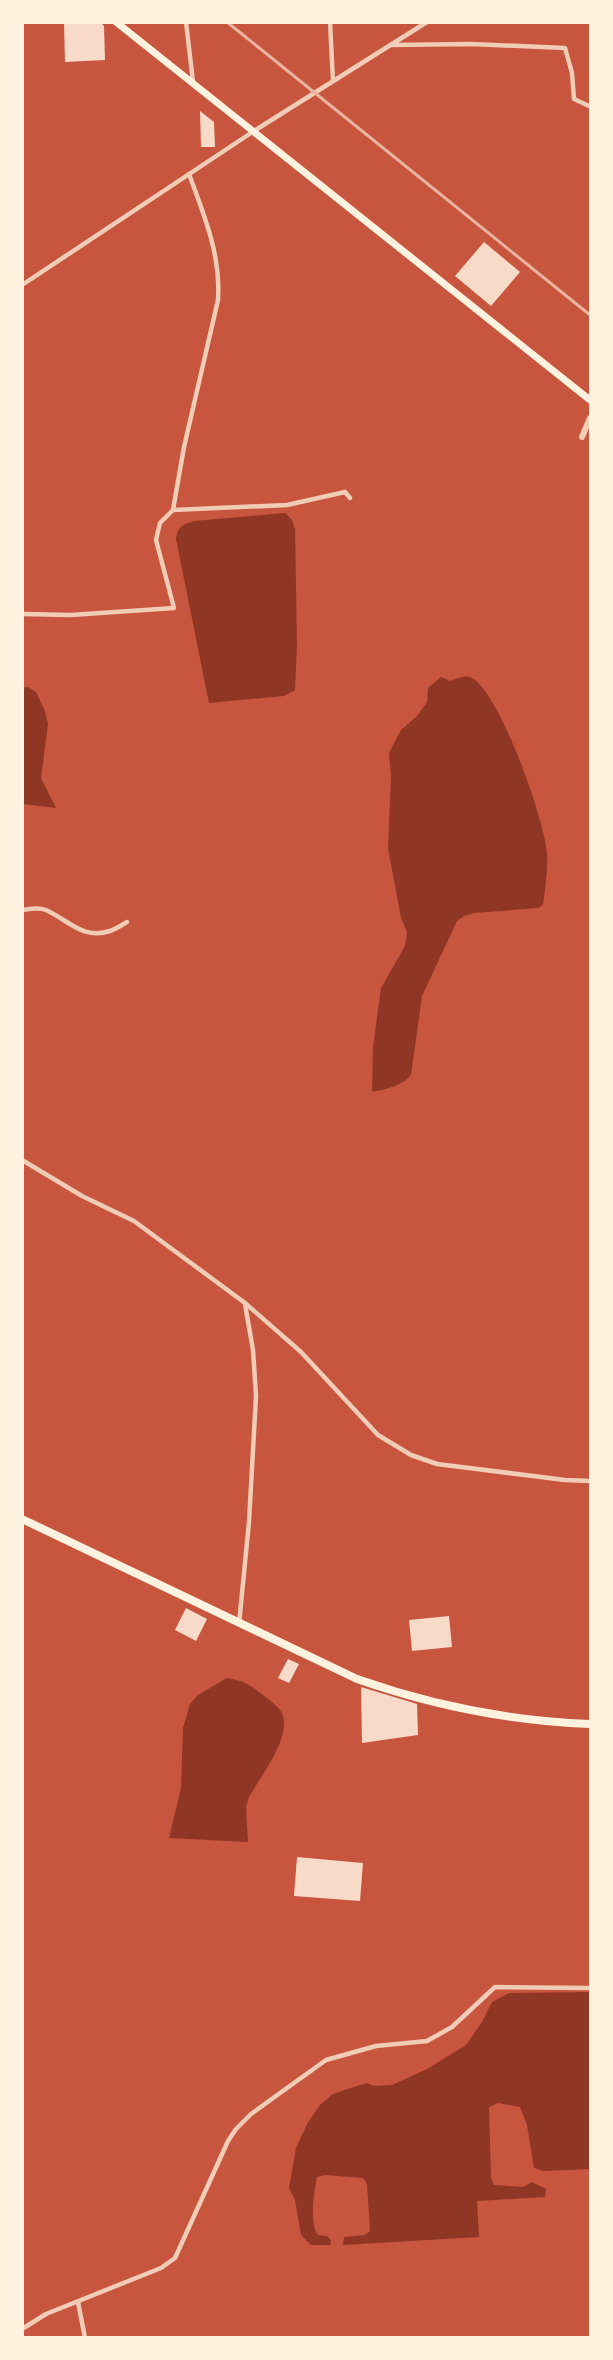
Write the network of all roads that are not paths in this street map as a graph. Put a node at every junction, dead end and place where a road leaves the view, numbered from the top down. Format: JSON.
{"nodes":[{"id":1,"x":116,"y":22,"type":"edge"},
{"id":2,"x":186,"y":22,"type":"edge"},
{"id":3,"x":330,"y":22,"type":"edge"},
{"id":4,"x":427,"y":22,"type":"edge"},
{"id":5,"x":392,"y":45,"type":"junction"},
{"id":6,"x":333,"y":81,"type":"junction"},
{"id":7,"x":193,"y":82,"type":"junction"},
{"id":8,"x":589,"y":106,"type":"edge"},
{"id":9,"x":254,"y":131,"type":"junction"},
{"id":10,"x":189,"y":174,"type":"junction"},
{"id":11,"x":22,"y":285,"type":"edge"},
{"id":12,"x":591,"y":400,"type":"edge"},
{"id":13,"x":591,"y":418,"type":"edge"},
{"id":14,"x":582,"y":437,"type":"dead end"},
{"id":15,"x":350,"y":498,"type":"dead end"},
{"id":16,"x":173,"y":510,"type":"junction"},
{"id":17,"x":22,"y":614,"type":"edge"},
{"id":18,"x":22,"y":910,"type":"edge"},
{"id":19,"x":127,"y":922,"type":"dead end"},
{"id":20,"x":22,"y":1160,"type":"edge"},
{"id":21,"x":245,"y":1303,"type":"junction"},
{"id":22,"x":591,"y":1481,"type":"edge"},
{"id":23,"x":22,"y":1519,"type":"edge"},
{"id":24,"x":239,"y":1624,"type":"junction"},
{"id":25,"x":591,"y":1724,"type":"edge"},
{"id":26,"x":591,"y":1988,"type":"edge"},
{"id":27,"x":78,"y":2302,"type":"junction"},
{"id":28,"x":22,"y":2330,"type":"edge"},
{"id":29,"x":86,"y":2337,"type":"edge"}],
"edges":[{"from":1,"to":7,"type":"main road"},
{"from":2,"to":7,"type":"street"},
{"from":3,"to":6,"type":"street"},
{"from":4,"to":5,"type":"street"},
{"from":5,"to":6,"type":"street"},
{"from":5,"to":8,"type":"street"},
{"from":6,"to":9,"type":"street"},
{"from":7,"to":9,"type":"main road"},
{"from":9,"to":10,"type":"street"},
{"from":9,"to":12,"type":"main road"},
{"from":10,"to":11,"type":"street"},
{"from":10,"to":16,"type":"street"},
{"from":13,"to":14,"type":"street"},
{"from":15,"to":16,"type":"street"},
{"from":16,"to":17,"type":"street"},
{"from":18,"to":19,"type":"street"},
{"from":20,"to":21,"type":"street"},
{"from":21,"to":22,"type":"street"},
{"from":21,"to":24,"type":"street"},
{"from":23,"to":24,"type":"highway"},
{"from":24,"to":25,"type":"highway"},
{"from":26,"to":27,"type":"street"},
{"from":27,"to":28,"type":"street"},
{"from":27,"to":29,"type":"street"}]}
